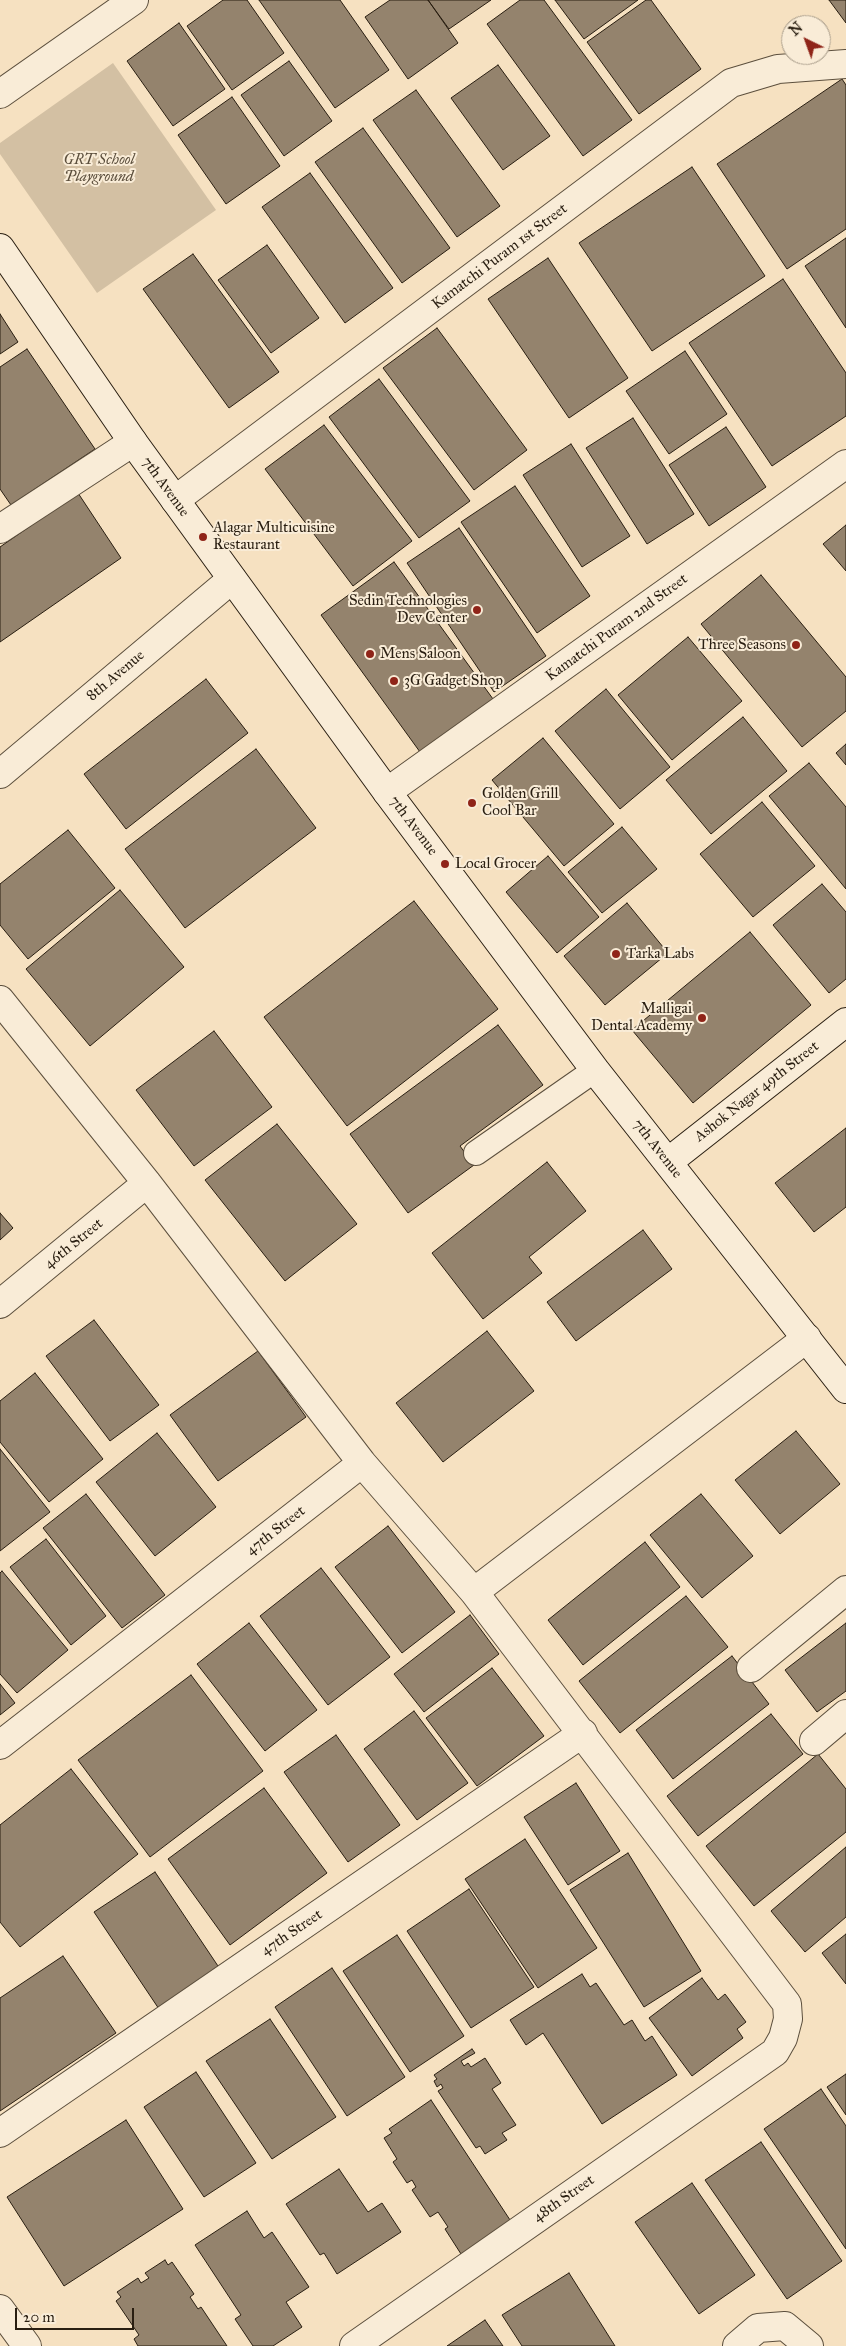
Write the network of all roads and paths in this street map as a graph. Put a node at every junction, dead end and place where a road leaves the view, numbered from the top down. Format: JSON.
{"nodes":[{"id":1,"x":134,"y":0,"type":"edge"},
{"id":2,"x":846,"y":64,"type":"edge"},
{"id":3,"x":0,"y":94,"type":"edge"},
{"id":4,"x":0,"y":248,"type":"edge"},
{"id":5,"x":133,"y":442,"type":"junction"},
{"id":6,"x":846,"y":464,"type":"edge"},
{"id":7,"x":175,"y":500,"type":"junction"},
{"id":8,"x":0,"y":529,"type":"edge"},
{"id":9,"x":232,"y":579,"type":"junction"},
{"id":10,"x":0,"y":774,"type":"edge"},
{"id":11,"x":388,"y":792,"type":"junction"},
{"id":12,"x":0,"y":1000,"type":"edge"},
{"id":13,"x":846,"y":1022,"type":"edge"},
{"id":14,"x":595,"y":1070,"type":"junction"},
{"id":15,"x":476,"y":1154,"type":"dead end"},
{"id":16,"x":668,"y":1162,"type":"junction"},
{"id":17,"x":147,"y":1183,"type":"junction"},
{"id":18,"x":0,"y":1304,"type":"edge"},
{"id":19,"x":807,"y":1338,"type":"junction"},
{"id":20,"x":846,"y":1388,"type":"edge"},
{"id":21,"x":362,"y":1463,"type":"junction"},
{"id":22,"x":846,"y":1590,"type":"edge"},
{"id":23,"x":474,"y":1592,"type":"junction"},
{"id":24,"x":751,"y":1668,"type":"dead end"},
{"id":25,"x":846,"y":1714,"type":"edge"},
{"id":26,"x":583,"y":1733,"type":"junction"},
{"id":27,"x":814,"y":1741,"type":"dead end"},
{"id":28,"x":0,"y":1745,"type":"edge"},
{"id":29,"x":0,"y":2133,"type":"edge"},
{"id":30,"x":0,"y":2309,"type":"edge"},
{"id":31,"x":27,"y":2346,"type":"edge"},
{"id":32,"x":354,"y":2346,"type":"edge"},
{"id":33,"x":737,"y":2346,"type":"edge"},
{"id":34,"x":808,"y":2346,"type":"edge"}],
"edges":[{"from":1,"to":3,"type":"street"},
{"from":2,"to":7,"type":"street","name":"Kamatchi Puram 1st Street"},
{"from":4,"to":5,"type":"street","name":"7th Avenue"},
{"from":5,"to":7,"type":"street","name":"7th Avenue"},
{"from":5,"to":8,"type":"street"},
{"from":6,"to":11,"type":"street","name":"Kamatchi Puram 2nd Street"},
{"from":7,"to":9,"type":"street","name":"7th Avenue"},
{"from":9,"to":10,"type":"street","name":"8th Avenue"},
{"from":9,"to":11,"type":"street","name":"7th Avenue"},
{"from":11,"to":14,"type":"street","name":"7th Avenue"},
{"from":12,"to":17,"type":"street"},
{"from":13,"to":16,"type":"street","name":"Ashok Nagar 49th Street"},
{"from":14,"to":15,"type":"lane"},
{"from":14,"to":16,"type":"street","name":"7th Avenue"},
{"from":16,"to":19,"type":"street","name":"7th Avenue"},
{"from":17,"to":18,"type":"street","name":"46th Street"},
{"from":17,"to":21,"type":"street"},
{"from":19,"to":20,"type":"street","name":"7th Avenue"},
{"from":19,"to":23,"type":"street"},
{"from":21,"to":23,"type":"street"},
{"from":21,"to":28,"type":"street","name":"47th Street"},
{"from":22,"to":24,"type":"street"},
{"from":23,"to":26,"type":"street"},
{"from":25,"to":27,"type":"street"},
{"from":26,"to":29,"type":"street","name":"47th Street"},
{"from":26,"to":32,"type":"street","name":"48th Street"},
{"from":30,"to":31,"type":"street"},
{"from":33,"to":34,"type":"street"}]}
